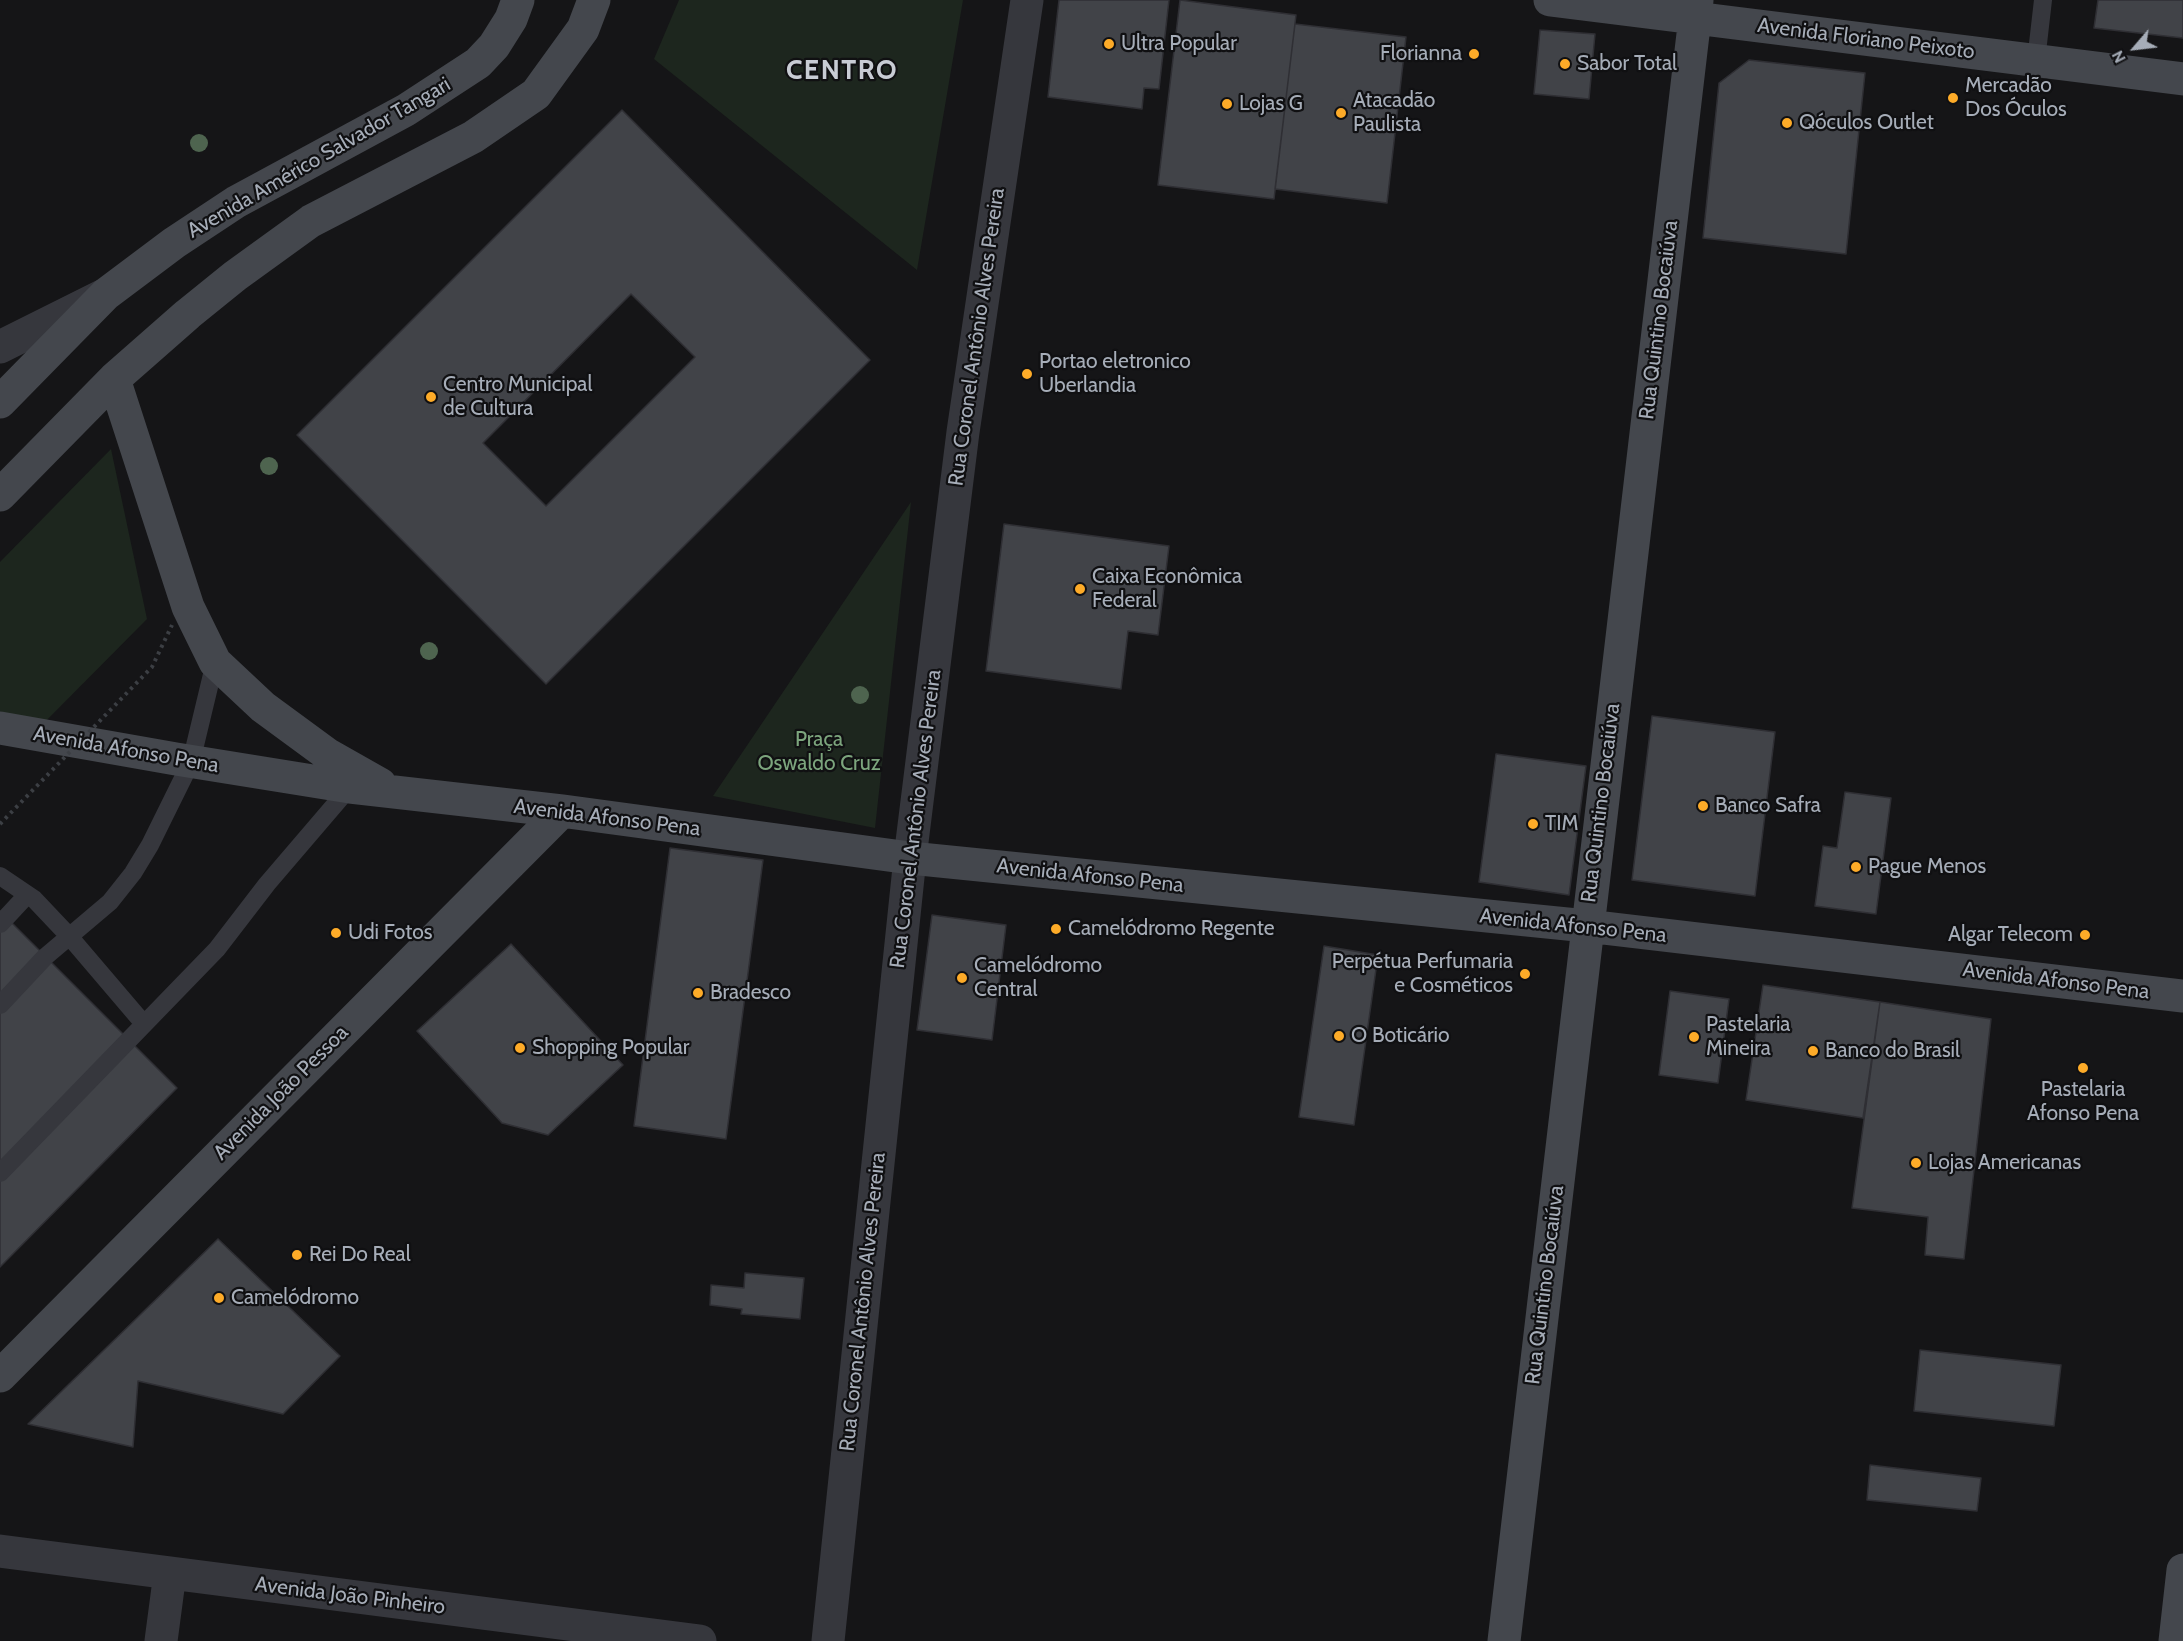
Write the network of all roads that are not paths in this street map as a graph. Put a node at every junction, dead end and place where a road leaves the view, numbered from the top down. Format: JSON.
{"nodes":[{"id":1,"x":518,"y":0,"type":"edge"},
{"id":2,"x":594,"y":0,"type":"edge"},
{"id":3,"x":1027,"y":0,"type":"edge"},
{"id":4,"x":1550,"y":0,"type":"edge"},
{"id":5,"x":2043,"y":0,"type":"edge"},
{"id":6,"x":1695,"y":9,"type":"edge"},
{"id":7,"x":2036,"y":61,"type":"junction"},
{"id":8,"x":2183,"y":79,"type":"edge"},
{"id":9,"x":106,"y":294,"type":"junction"},
{"id":10,"x":0,"y":346,"type":"edge"},
{"id":11,"x":114,"y":379,"type":"junction"},
{"id":12,"x":0,"y":402,"type":"edge"},
{"id":13,"x":0,"y":495,"type":"edge"},
{"id":14,"x":215,"y":662,"type":"junction"},
{"id":15,"x":0,"y":728,"type":"edge"},
{"id":16,"x":191,"y":762,"type":"junction"},
{"id":17,"x":350,"y":787,"type":"junction"},
{"id":18,"x":392,"y":791,"type":"junction"},
{"id":19,"x":562,"y":811,"type":"junction"},
{"id":20,"x":910,"y":858,"type":"junction"},
{"id":21,"x":0,"y":876,"type":"edge"},
{"id":22,"x":27,"y":895,"type":"junction"},
{"id":23,"x":0,"y":924,"type":"edge"},
{"id":24,"x":1587,"y":926,"type":"junction"},
{"id":25,"x":69,"y":936,"type":"junction"},
{"id":26,"x":2183,"y":996,"type":"edge"},
{"id":27,"x":0,"y":1005,"type":"edge"},
{"id":28,"x":144,"y":1024,"type":"junction"},
{"id":29,"x":0,"y":1173,"type":"edge"},
{"id":30,"x":0,"y":1376,"type":"edge"},
{"id":31,"x":0,"y":1551,"type":"edge"},
{"id":32,"x":2183,"y":1570,"type":"edge"},
{"id":33,"x":170,"y":1573,"type":"junction"},
{"id":34,"x":160,"y":1641,"type":"edge"},
{"id":35,"x":700,"y":1641,"type":"edge"},
{"id":36,"x":828,"y":1641,"type":"edge"},
{"id":37,"x":1504,"y":1641,"type":"edge"},
{"id":38,"x":2175,"y":1641,"type":"edge"}],
"edges":[{"from":1,"to":9,"type":"street","name":"Avenida Américo Salvador Tangari"},
{"from":2,"to":11,"type":"street"},
{"from":3,"to":20,"type":"street","name":"Rua Coronel Antônio Alves Pereira"},
{"from":4,"to":6,"type":"street","name":"Avenida Floriano Peixoto"},
{"from":5,"to":7,"type":"lane"},
{"from":6,"to":7,"type":"street","name":"Avenida Floriano Peixoto"},
{"from":6,"to":24,"type":"street","name":"Rua Quintino Bocaiúva"},
{"from":7,"to":8,"type":"street","name":"Avenida Floriano Peixoto"},
{"from":9,"to":10,"type":"street"},
{"from":9,"to":12,"type":"street","name":"Avenida Américo Salvador Tangari"},
{"from":11,"to":13,"type":"street"},
{"from":11,"to":14,"type":"street"},
{"from":14,"to":16,"type":"lane"},
{"from":14,"to":18,"type":"street"},
{"from":15,"to":16,"type":"street","name":"Avenida Afonso Pena"},
{"from":16,"to":17,"type":"street","name":"Avenida Afonso Pena"},
{"from":16,"to":25,"type":"lane"},
{"from":17,"to":18,"type":"street","name":"Avenida Afonso Pena"},
{"from":17,"to":28,"type":"lane"},
{"from":18,"to":19,"type":"street","name":"Avenida Afonso Pena"},
{"from":19,"to":20,"type":"street","name":"Avenida Afonso Pena"},
{"from":19,"to":30,"type":"street","name":"Avenida João Pessoa"},
{"from":20,"to":24,"type":"street","name":"Avenida Afonso Pena"},
{"from":20,"to":36,"type":"street","name":"Rua Coronel Antônio Alves Pereira"},
{"from":21,"to":22,"type":"lane"},
{"from":22,"to":23,"type":"lane"},
{"from":22,"to":25,"type":"lane"},
{"from":24,"to":26,"type":"street","name":"Avenida Afonso Pena"},
{"from":24,"to":37,"type":"street","name":"Rua Quintino Bocaiúva"},
{"from":25,"to":27,"type":"lane"},
{"from":25,"to":28,"type":"lane"},
{"from":28,"to":29,"type":"lane"},
{"from":31,"to":33,"type":"street","name":"Avenida João Pinheiro"},
{"from":32,"to":38,"type":"street"},
{"from":33,"to":34,"type":"street"},
{"from":33,"to":35,"type":"street","name":"Avenida João Pinheiro"}]}
